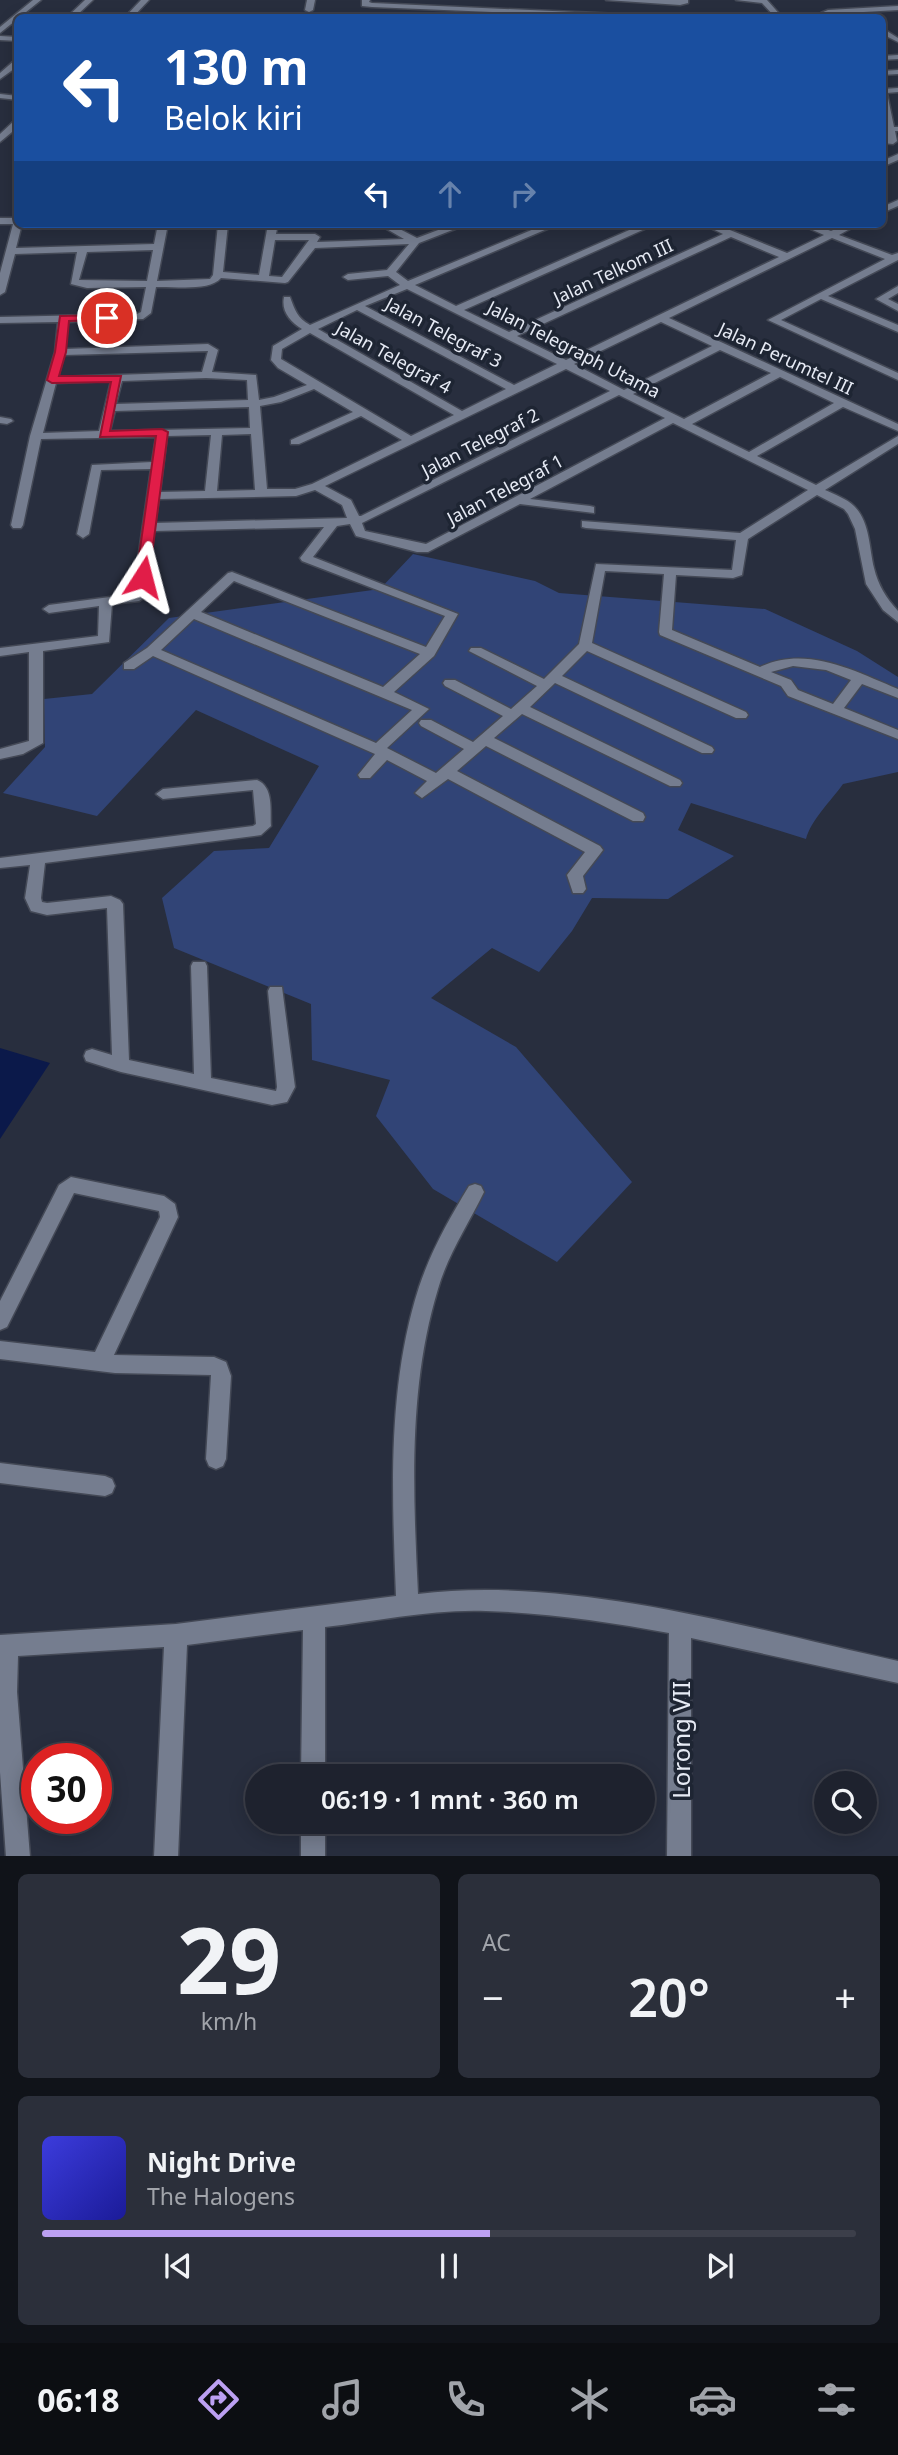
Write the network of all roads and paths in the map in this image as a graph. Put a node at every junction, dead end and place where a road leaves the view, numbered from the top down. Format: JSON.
{"nodes":[{"id":1,"x":37,"y":0,"type":"edge"},
{"id":2,"x":89,"y":0,"type":"edge"},
{"id":3,"x":145,"y":0,"type":"edge"},
{"id":4,"x":311,"y":0,"type":"edge"},
{"id":5,"x":547,"y":0,"type":"edge"},
{"id":6,"x":601,"y":0,"type":"edge"},
{"id":7,"x":610,"y":0,"type":"edge"},
{"id":8,"x":684,"y":0,"type":"edge"},
{"id":9,"x":740,"y":0,"type":"edge"},
{"id":10,"x":764,"y":1,"type":"edge"},
{"id":11,"x":369,"y":3,"type":"edge"},
{"id":12,"x":485,"y":4,"type":"edge"},
{"id":13,"x":384,"y":6,"type":"junction"},
{"id":14,"x":898,"y":8,"type":"edge"},
{"id":15,"x":504,"y":9,"type":"junction"},
{"id":16,"x":309,"y":10,"type":"dead end"},
{"id":17,"x":544,"y":10,"type":"junction"},
{"id":18,"x":20,"y":14,"type":"edge"},
{"id":19,"x":73,"y":14,"type":"edge"},
{"id":20,"x":131,"y":14,"type":"edge"},
{"id":21,"x":380,"y":14,"type":"edge"},
{"id":22,"x":501,"y":14,"type":"edge"},
{"id":23,"x":594,"y":14,"type":"edge"},
{"id":24,"x":776,"y":14,"type":"edge"},
{"id":25,"x":828,"y":14,"type":"edge"},
{"id":26,"x":14,"y":19,"type":"edge"},
{"id":27,"x":0,"y":22,"type":"edge"},
{"id":28,"x":10,"y":22,"type":"junction"},
{"id":29,"x":886,"y":29,"type":"edge"},
{"id":30,"x":0,"y":31,"type":"edge"},
{"id":31,"x":898,"y":40,"type":"edge"},
{"id":32,"x":14,"y":66,"type":"edge"},
{"id":33,"x":0,"y":78,"type":"edge"},
{"id":34,"x":14,"y":126,"type":"edge"},
{"id":35,"x":894,"y":129,"type":"edge"},
{"id":36,"x":0,"y":139,"type":"edge"},
{"id":37,"x":896,"y":142,"type":"edge"},
{"id":38,"x":16,"y":228,"type":"edge"},
{"id":39,"x":162,"y":228,"type":"edge"},
{"id":40,"x":223,"y":228,"type":"edge"},
{"id":41,"x":273,"y":228,"type":"edge"},
{"id":42,"x":391,"y":228,"type":"edge"},
{"id":43,"x":452,"y":228,"type":"edge"},
{"id":44,"x":544,"y":228,"type":"edge"},
{"id":45,"x":642,"y":228,"type":"edge"},
{"id":46,"x":716,"y":228,"type":"edge"},
{"id":47,"x":814,"y":228,"type":"edge"},
{"id":48,"x":846,"y":228,"type":"edge"},
{"id":49,"x":730,"y":234,"type":"junction"},
{"id":50,"x":832,"y":235,"type":"junction"},
{"id":51,"x":272,"y":237,"type":"junction"},
{"id":52,"x":313,"y":241,"type":"junction"},
{"id":53,"x":416,"y":241,"type":"junction"},
{"id":54,"x":158,"y":247,"type":"junction"},
{"id":55,"x":83,"y":249,"type":"junction"},
{"id":56,"x":9,"y":251,"type":"junction"},
{"id":57,"x":788,"y":257,"type":"junction"},
{"id":58,"x":894,"y":260,"type":"edge"},
{"id":59,"x":390,"y":273,"type":"junction"},
{"id":60,"x":218,"y":275,"type":"junction"},
{"id":61,"x":264,"y":277,"type":"junction"},
{"id":62,"x":348,"y":277,"type":"dead end"},
{"id":63,"x":152,"y":284,"type":"junction"},
{"id":64,"x":407,"y":285,"type":"junction"},
{"id":65,"x":898,"y":289,"type":"edge"},
{"id":66,"x":0,"y":292,"type":"edge"},
{"id":67,"x":821,"y":296,"type":"junction"},
{"id":68,"x":287,"y":299,"type":"dead end"},
{"id":69,"x":358,"y":306,"type":"junction"},
{"id":70,"x":898,"y":308,"type":"edge"},
{"id":71,"x":457,"y":309,"type":"junction"},
{"id":72,"x":64,"y":318,"type":"junction"},
{"id":73,"x":660,"y":318,"type":"junction"},
{"id":74,"x":0,"y":320,"type":"edge"},
{"id":75,"x":898,"y":329,"type":"edge"},
{"id":76,"x":309,"y":330,"type":"junction"},
{"id":77,"x":509,"y":336,"type":"junction"},
{"id":78,"x":719,"y":346,"type":"junction"},
{"id":79,"x":60,"y":352,"type":"junction"},
{"id":80,"x":566,"y":364,"type":"junction"},
{"id":81,"x":778,"y":374,"type":"junction"},
{"id":82,"x":206,"y":375,"type":"junction"},
{"id":83,"x":898,"y":377,"type":"edge"},
{"id":84,"x":117,"y":379,"type":"junction"},
{"id":85,"x":52,"y":380,"type":"junction"},
{"id":86,"x":313,"y":386,"type":"junction"},
{"id":87,"x":513,"y":389,"type":"junction"},
{"id":88,"x":621,"y":392,"type":"junction"},
{"id":89,"x":841,"y":403,"type":"junction"},
{"id":90,"x":253,"y":404,"type":"junction"},
{"id":91,"x":109,"y":408,"type":"junction"},
{"id":92,"x":359,"y":413,"type":"junction"},
{"id":93,"x":462,"y":415,"type":"junction"},
{"id":94,"x":678,"y":421,"type":"junction"},
{"id":95,"x":898,"y":428,"type":"edge"},
{"id":96,"x":217,"y":431,"type":"junction"},
{"id":97,"x":255,"y":431,"type":"junction"},
{"id":98,"x":162,"y":432,"type":"junction"},
{"id":99,"x":104,"y":434,"type":"junction"},
{"id":100,"x":36,"y":436,"type":"junction"},
{"id":101,"x":898,"y":439,"type":"edge"},
{"id":102,"x":410,"y":440,"type":"junction"},
{"id":103,"x":295,"y":442,"type":"dead end"},
{"id":104,"x":748,"y":457,"type":"junction"},
{"id":105,"x":158,"y":465,"type":"junction"},
{"id":106,"x":316,"y":486,"type":"junction"},
{"id":107,"x":816,"y":489,"type":"junction"},
{"id":108,"x":261,"y":492,"type":"junction"},
{"id":109,"x":211,"y":494,"type":"junction"},
{"id":110,"x":154,"y":496,"type":"junction"},
{"id":111,"x":521,"y":501,"type":"junction"},
{"id":112,"x":590,"y":510,"type":"dead end"},
{"id":113,"x":356,"y":521,"type":"junction"},
{"id":114,"x":333,"y":523,"type":"junction"},
{"id":115,"x":586,"y":524,"type":"dead end"},
{"id":116,"x":18,"y":525,"type":"dead end"},
{"id":117,"x":150,"y":527,"type":"junction"},
{"id":118,"x":83,"y":534,"type":"dead end"},
{"id":119,"x":742,"y":537,"type":"junction"},
{"id":120,"x":670,"y":571,"type":"junction"},
{"id":121,"x":106,"y":602,"type":"junction"},
{"id":122,"x":49,"y":609,"type":"dead end"},
{"id":123,"x":192,"y":613,"type":"junction"},
{"id":124,"x":898,"y":618,"type":"edge"},
{"id":125,"x":585,"y":645,"type":"junction"},
{"id":126,"x":36,"y":649,"type":"junction"},
{"id":127,"x":152,"y":651,"type":"junction"},
{"id":128,"x":476,"y":651,"type":"dead end"},
{"id":129,"x":0,"y":652,"type":"edge"},
{"id":130,"x":429,"y":653,"type":"junction"},
{"id":131,"x":129,"y":666,"type":"dead end"},
{"id":132,"x":760,"y":672,"type":"junction"},
{"id":133,"x":859,"y":679,"type":"junction"},
{"id":134,"x":550,"y":681,"type":"junction"},
{"id":135,"x":450,"y":683,"type":"dead end"},
{"id":136,"x":385,"y":693,"type":"junction"},
{"id":137,"x":898,"y":694,"type":"edge"},
{"id":138,"x":836,"y":709,"type":"junction"},
{"id":139,"x":517,"y":712,"type":"junction"},
{"id":140,"x":741,"y":715,"type":"dead end"},
{"id":141,"x":426,"y":723,"type":"dead end"},
{"id":142,"x":897,"y":735,"type":"edge"},
{"id":143,"x":479,"y":744,"type":"junction"},
{"id":144,"x":707,"y":750,"type":"dead end"},
{"id":145,"x":380,"y":751,"type":"junction"},
{"id":146,"x":0,"y":754,"type":"edge"},
{"id":147,"x":365,"y":775,"type":"dead end"},
{"id":148,"x":442,"y":776,"type":"junction"},
{"id":149,"x":675,"y":783,"type":"dead end"},
{"id":150,"x":422,"y":793,"type":"dead end"},
{"id":151,"x":163,"y":794,"type":"dead end"},
{"id":152,"x":638,"y":817,"type":"dead end"},
{"id":153,"x":38,"y":858,"type":"junction"},
{"id":154,"x":0,"y":863,"type":"edge"},
{"id":155,"x":578,"y":889,"type":"dead end"},
{"id":156,"x":199,"y":966,"type":"dead end"},
{"id":157,"x":276,"y":991,"type":"dead end"},
{"id":158,"x":92,"y":1056,"type":"dead end"},
{"id":159,"x":121,"y":1065,"type":"junction"},
{"id":160,"x":203,"y":1081,"type":"junction"},
{"id":161,"x":475,"y":1192,"type":"dead end"},
{"id":162,"x":0,"y":1321,"type":"edge"},
{"id":163,"x":0,"y":1350,"type":"edge"},
{"id":164,"x":100,"y":1362,"type":"junction"},
{"id":165,"x":216,"y":1459,"type":"dead end"},
{"id":166,"x":0,"y":1473,"type":"edge"},
{"id":167,"x":105,"y":1486,"type":"dead end"},
{"id":168,"x":407,"y":1605,"type":"junction"},
{"id":169,"x":314,"y":1617,"type":"junction"},
{"id":170,"x":680,"y":1624,"type":"junction"},
{"id":171,"x":176,"y":1635,"type":"junction"},
{"id":172,"x":4,"y":1646,"type":"edge"},
{"id":173,"x":898,"y":1672,"type":"edge"},
{"id":174,"x":3,"y":1693,"type":"edge"},
{"id":175,"x":313,"y":1764,"type":"edge"},
{"id":176,"x":313,"y":1834,"type":"edge"},
{"id":177,"x":18,"y":1856,"type":"edge"},
{"id":178,"x":166,"y":1856,"type":"edge"},
{"id":179,"x":313,"y":1856,"type":"edge"},
{"id":180,"x":680,"y":1856,"type":"edge"}],
"edges":[{"from":1,"to":18,"type":"street"},
{"from":2,"to":19,"type":"street"},
{"from":3,"to":20,"type":"street"},
{"from":4,"to":16,"type":"street"},
{"from":5,"to":17,"type":"street"},
{"from":6,"to":23,"type":"street"},
{"from":7,"to":8,"type":"street"},
{"from":9,"to":10,"type":"street"},
{"from":10,"to":24,"type":"street"},
{"from":11,"to":13,"type":"street"},
{"from":12,"to":13,"type":"street"},
{"from":12,"to":15,"type":"street"},
{"from":13,"to":21,"type":"street"},
{"from":14,"to":25,"type":"street"},
{"from":15,"to":17,"type":"street"},
{"from":15,"to":22,"type":"street"},
{"from":17,"to":23,"type":"street"},
{"from":26,"to":28,"type":"street"},
{"from":27,"to":28,"type":"street"},
{"from":28,"to":30,"type":"street"},
{"from":29,"to":31,"type":"street"},
{"from":32,"to":33,"type":"street"},
{"from":34,"to":36,"type":"street"},
{"from":35,"to":37,"type":"street"},
{"from":38,"to":56,"type":"street"},
{"from":39,"to":54,"type":"street"},
{"from":40,"to":60,"type":"street"},
{"from":41,"to":51,"type":"street"},
{"from":42,"to":53,"type":"street"},
{"from":43,"to":53,"type":"street"},
{"from":44,"to":64,"type":"street"},
{"from":45,"to":71,"type":"street"},
{"from":46,"to":49,"type":"street"},
{"from":47,"to":50,"type":"street"},
{"from":48,"to":50,"type":"street"},
{"from":49,"to":57,"type":"street"},
{"from":49,"to":77,"type":"street","name":"Jalan Telkom III"},
{"from":50,"to":57,"type":"street"},
{"from":50,"to":58,"type":"street"},
{"from":51,"to":52,"type":"street"},
{"from":51,"to":61,"type":"street"},
{"from":52,"to":53,"type":"street"},
{"from":52,"to":61,"type":"street"},
{"from":53,"to":59,"type":"street"},
{"from":54,"to":55,"type":"street"},
{"from":54,"to":63,"type":"street"},
{"from":55,"to":56,"type":"street"},
{"from":55,"to":63,"type":"street"},
{"from":56,"to":66,"type":"street"},
{"from":57,"to":73,"type":"street"},
{"from":58,"to":67,"type":"street"},
{"from":59,"to":62,"type":"street"},
{"from":59,"to":64,"type":"street","name":"Jalan Telegraph Utama"},
{"from":60,"to":61,"type":"street"},
{"from":60,"to":63,"type":"street"},
{"from":63,"to":72,"type":"street"},
{"from":64,"to":69,"type":"street"},
{"from":64,"to":71,"type":"street","name":"Jalan Telegraph Utama"},
{"from":65,"to":70,"type":"street"},
{"from":67,"to":75,"type":"street"},
{"from":67,"to":83,"type":"street"},
{"from":68,"to":76,"type":"street"},
{"from":69,"to":76,"type":"street"},
{"from":69,"to":87,"type":"street","name":"Jalan Telegraf 3"},
{"from":71,"to":77,"type":"street","name":"Jalan Telegraph Utama"},
{"from":72,"to":74,"type":"street"},
{"from":72,"to":79,"type":"street"},
{"from":73,"to":78,"type":"street","name":"Jalan Perumtel III"},
{"from":73,"to":80,"type":"street"},
{"from":76,"to":86,"type":"street"},
{"from":76,"to":93,"type":"street","name":"Jalan Telegraf 4"},
{"from":77,"to":80,"type":"street","name":"Jalan Telegraph Utama"},
{"from":78,"to":81,"type":"street","name":"Jalan Perumtel III"},
{"from":78,"to":88,"type":"street","name":"Jalan Telegraf 2"},
{"from":79,"to":82,"type":"street"},
{"from":79,"to":85,"type":"street"},
{"from":80,"to":87,"type":"street"},
{"from":80,"to":88,"type":"street","name":"Jalan Telegraph Utama"},
{"from":81,"to":89,"type":"street","name":"Jalan Perumtel III"},
{"from":81,"to":94,"type":"street","name":"Jalan Telegraf 1"},
{"from":82,"to":84,"type":"street"},
{"from":82,"to":90,"type":"street"},
{"from":84,"to":85,"type":"street"},
{"from":84,"to":91,"type":"street"},
{"from":85,"to":100,"type":"street"},
{"from":86,"to":90,"type":"street"},
{"from":86,"to":92,"type":"street"},
{"from":87,"to":93,"type":"street"},
{"from":88,"to":94,"type":"street","name":"Jalan Telegraph Utama"},
{"from":88,"to":113,"type":"street","name":"Jalan Telegraf 2"},
{"from":89,"to":95,"type":"street","name":"Jalan Perumtel III"},
{"from":89,"to":104,"type":"street"},
{"from":90,"to":91,"type":"street"},
{"from":90,"to":97,"type":"street"},
{"from":91,"to":99,"type":"street"},
{"from":92,"to":102,"type":"street"},
{"from":92,"to":103,"type":"street"},
{"from":93,"to":102,"type":"street"},
{"from":94,"to":104,"type":"street","name":"Jalan Telegraph Utama"},
{"from":94,"to":111,"type":"street","name":"Jalan Telegraf 1"},
{"from":96,"to":97,"type":"street"},
{"from":96,"to":98,"type":"street"},
{"from":96,"to":109,"type":"street"},
{"from":97,"to":108,"type":"street"},
{"from":98,"to":99,"type":"street"},
{"from":98,"to":105,"type":"street"},
{"from":99,"to":100,"type":"street"},
{"from":100,"to":116,"type":"street"},
{"from":101,"to":107,"type":"street"},
{"from":102,"to":106,"type":"street"},
{"from":104,"to":107,"type":"street","name":"Jalan Telegraph Utama"},
{"from":105,"to":110,"type":"street"},
{"from":105,"to":118,"type":"street"},
{"from":106,"to":108,"type":"street"},
{"from":106,"to":113,"type":"street","name":"Jalan Telegraf 1"},
{"from":107,"to":119,"type":"street"},
{"from":107,"to":124,"type":"street","name":"Jalan Telegraph Utama"},
{"from":108,"to":109,"type":"street"},
{"from":109,"to":110,"type":"street"},
{"from":110,"to":117,"type":"street"},
{"from":111,"to":112,"type":"street"},
{"from":111,"to":113,"type":"street","name":"Jalan Telegraf 1"},
{"from":113,"to":114,"type":"street","name":"Jalan Telegraf 2"},
{"from":114,"to":117,"type":"street","name":"Jalan Telegraf 2"},
{"from":114,"to":130,"type":"street"},
{"from":115,"to":119,"type":"street"},
{"from":117,"to":121,"type":"street"},
{"from":119,"to":120,"type":"street"},
{"from":120,"to":125,"type":"street"},
{"from":120,"to":132,"type":"street"},
{"from":121,"to":122,"type":"street"},
{"from":121,"to":126,"type":"street"},
{"from":123,"to":127,"type":"street"},
{"from":123,"to":130,"type":"street"},
{"from":123,"to":136,"type":"street"},
{"from":125,"to":134,"type":"street"},
{"from":125,"to":140,"type":"street"},
{"from":126,"to":129,"type":"street"},
{"from":126,"to":146,"type":"street"},
{"from":127,"to":131,"type":"street"},
{"from":127,"to":145,"type":"street"},
{"from":128,"to":134,"type":"street"},
{"from":130,"to":136,"type":"street"},
{"from":132,"to":133,"type":"street"},
{"from":132,"to":138,"type":"street"},
{"from":133,"to":137,"type":"street"},
{"from":133,"to":138,"type":"street"},
{"from":134,"to":139,"type":"street"},
{"from":134,"to":144,"type":"street"},
{"from":135,"to":139,"type":"street"},
{"from":136,"to":145,"type":"street"},
{"from":138,"to":142,"type":"street"},
{"from":139,"to":143,"type":"street"},
{"from":139,"to":149,"type":"street"},
{"from":141,"to":143,"type":"street"},
{"from":143,"to":148,"type":"street"},
{"from":143,"to":152,"type":"street"},
{"from":145,"to":147,"type":"street"},
{"from":145,"to":148,"type":"street"},
{"from":148,"to":150,"type":"street"},
{"from":148,"to":155,"type":"street"},
{"from":151,"to":153,"type":"street"},
{"from":153,"to":154,"type":"street"},
{"from":153,"to":159,"type":"street"},
{"from":156,"to":160,"type":"street"},
{"from":157,"to":160,"type":"street"},
{"from":158,"to":159,"type":"street"},
{"from":159,"to":160,"type":"street"},
{"from":161,"to":168,"type":"street"},
{"from":162,"to":164,"type":"street"},
{"from":163,"to":164,"type":"street"},
{"from":164,"to":165,"type":"street"},
{"from":166,"to":167,"type":"street"},
{"from":168,"to":169,"type":"street"},
{"from":168,"to":170,"type":"street"},
{"from":169,"to":171,"type":"street"},
{"from":169,"to":175,"type":"street"},
{"from":170,"to":173,"type":"street"},
{"from":170,"to":180,"type":"street","name":"Lorong VII"},
{"from":171,"to":172,"type":"street"},
{"from":171,"to":178,"type":"street"},
{"from":172,"to":174,"type":"street"},
{"from":174,"to":177,"type":"street"},
{"from":176,"to":179,"type":"street"}]}
